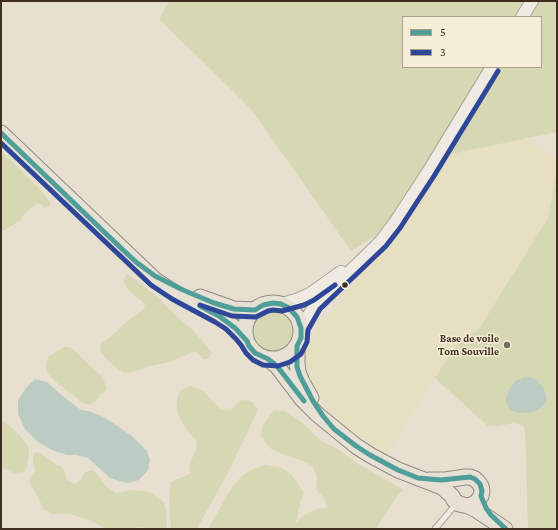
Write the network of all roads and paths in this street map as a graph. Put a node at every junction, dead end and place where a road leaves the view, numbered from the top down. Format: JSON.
{"nodes":[{"id":1,"x":532,"y":1,"type":"edge"},
{"id":2,"x":523,"y":16,"type":"edge"},
{"id":3,"x":491,"y":68,"type":"edge"},
{"id":4,"x":1,"y":133,"type":"edge"},
{"id":5,"x":374,"y":247,"type":"junction"},
{"id":6,"x":136,"y":262,"type":"junction"},
{"id":7,"x":281,"y":304,"type":"junction"},
{"id":8,"x":255,"y":310,"type":"junction"},
{"id":9,"x":301,"y":328,"type":"junction"},
{"id":10,"x":247,"y":341,"type":"junction"},
{"id":11,"x":297,"y":346,"type":"junction"},
{"id":12,"x":268,"y":359,"type":"junction"},
{"id":13,"x":334,"y":429,"type":"junction"},
{"id":14,"x":418,"y":478,"type":"junction"},
{"id":15,"x":461,"y":478,"type":"junction"},
{"id":16,"x":481,"y":496,"type":"junction"},
{"id":17,"x":459,"y":502,"type":"junction"},
{"id":18,"x":435,"y":529,"type":"edge"},
{"id":19,"x":505,"y":529,"type":"edge"}],
"edges":[{"from":1,"to":2,"type":"street"},
{"from":3,"to":5,"type":"street"},
{"from":4,"to":6,"type":"main road"},
{"from":5,"to":7,"type":"street"},
{"from":5,"to":9,"type":"street"},
{"from":6,"to":8,"type":"main road"},
{"from":6,"to":10,"type":"main road"},
{"from":7,"to":8,"type":"main road"},
{"from":7,"to":9,"type":"main road"},
{"from":8,"to":10,"type":"main road"},
{"from":9,"to":11,"type":"main road"},
{"from":10,"to":12,"type":"main road"},
{"from":11,"to":12,"type":"main road"},
{"from":11,"to":13,"type":"main road"},
{"from":12,"to":13,"type":"main road"},
{"from":13,"to":14,"type":"main road"},
{"from":14,"to":15,"type":"main road"},
{"from":14,"to":17,"type":"main road"},
{"from":15,"to":16,"type":"main road"},
{"from":15,"to":17,"type":"main road"},
{"from":16,"to":17,"type":"main road"},
{"from":16,"to":19,"type":"main road"},
{"from":17,"to":18,"type":"lane"},
{"from":17,"to":19,"type":"main road"}]}
